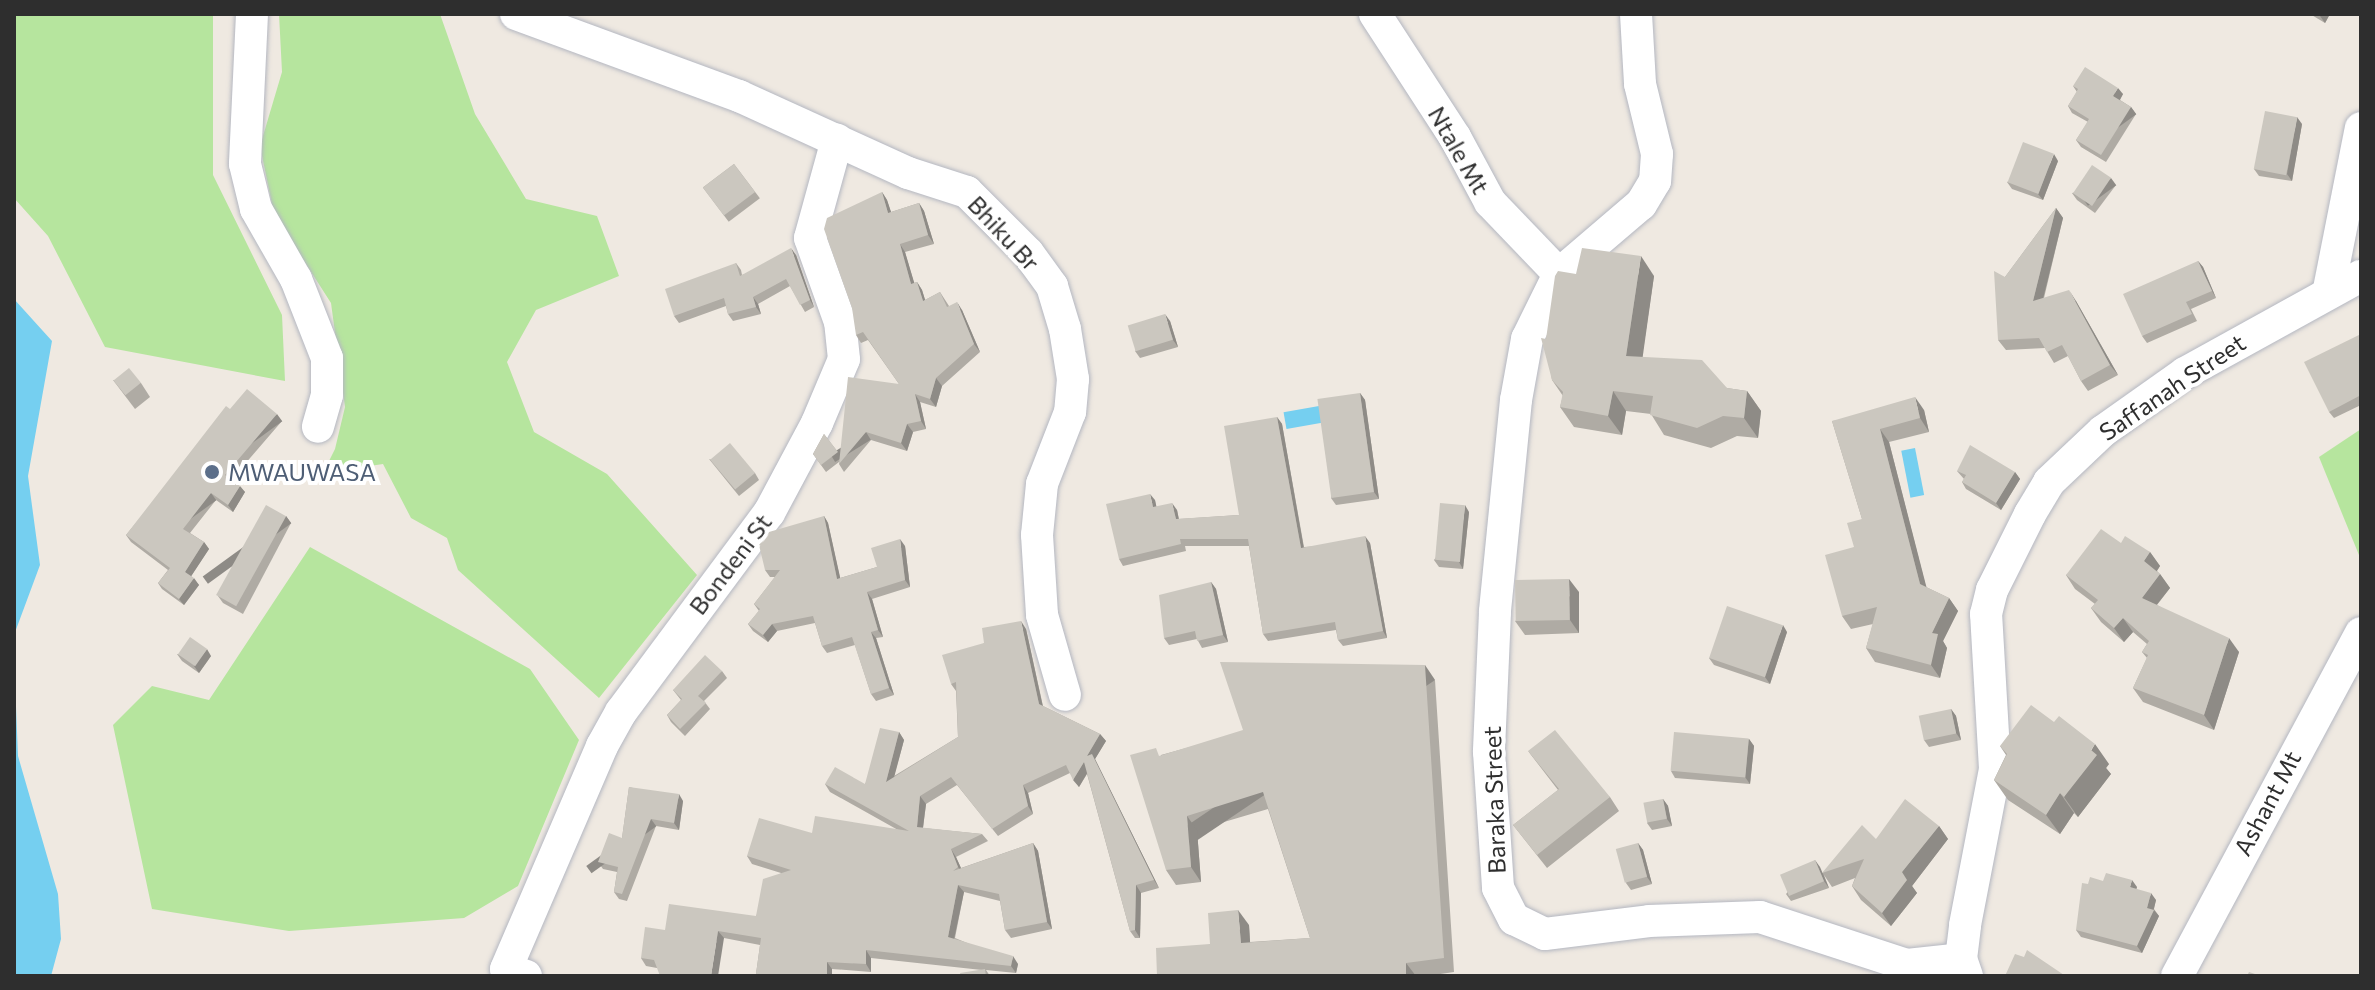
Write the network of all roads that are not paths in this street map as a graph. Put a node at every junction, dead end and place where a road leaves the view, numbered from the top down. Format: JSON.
{"nodes":[{"id":1,"x":252,"y":14,"type":"edge"},
{"id":2,"x":516,"y":14,"type":"edge"},
{"id":3,"x":1375,"y":14,"type":"edge"},
{"id":4,"x":1636,"y":14,"type":"edge"},
{"id":5,"x":2361,"y":128,"type":"edge"},
{"id":6,"x":837,"y":140,"type":"junction"},
{"id":7,"x":1559,"y":274,"type":"junction"},
{"id":8,"x":2361,"y":276,"type":"edge"},
{"id":9,"x":2329,"y":289,"type":"junction"},
{"id":10,"x":318,"y":427,"type":"dead end"},
{"id":11,"x":2361,"y":633,"type":"edge"},
{"id":12,"x":1065,"y":695,"type":"dead end"},
{"id":13,"x":1964,"y":968,"type":"edge"},
{"id":14,"x":516,"y":972,"type":"edge"},
{"id":15,"x":2177,"y":976,"type":"edge"}],
"edges":[{"from":1,"to":10,"type":"street"},
{"from":2,"to":6,"type":"street","name":"Bhiku Br"},
{"from":3,"to":7,"type":"street","name":"Ntale Mt"},
{"from":4,"to":7,"type":"street"},
{"from":5,"to":9,"type":"street"},
{"from":6,"to":12,"type":"street","name":"Bhiku Br"},
{"from":6,"to":14,"type":"street","name":"Bondeni St"},
{"from":7,"to":13,"type":"street","name":"Baraka Street"},
{"from":8,"to":9,"type":"street","name":"Saffanah Street"},
{"from":9,"to":13,"type":"street","name":"Saffanah Street"},
{"from":11,"to":15,"type":"street","name":"Ashant Mt"}]}
